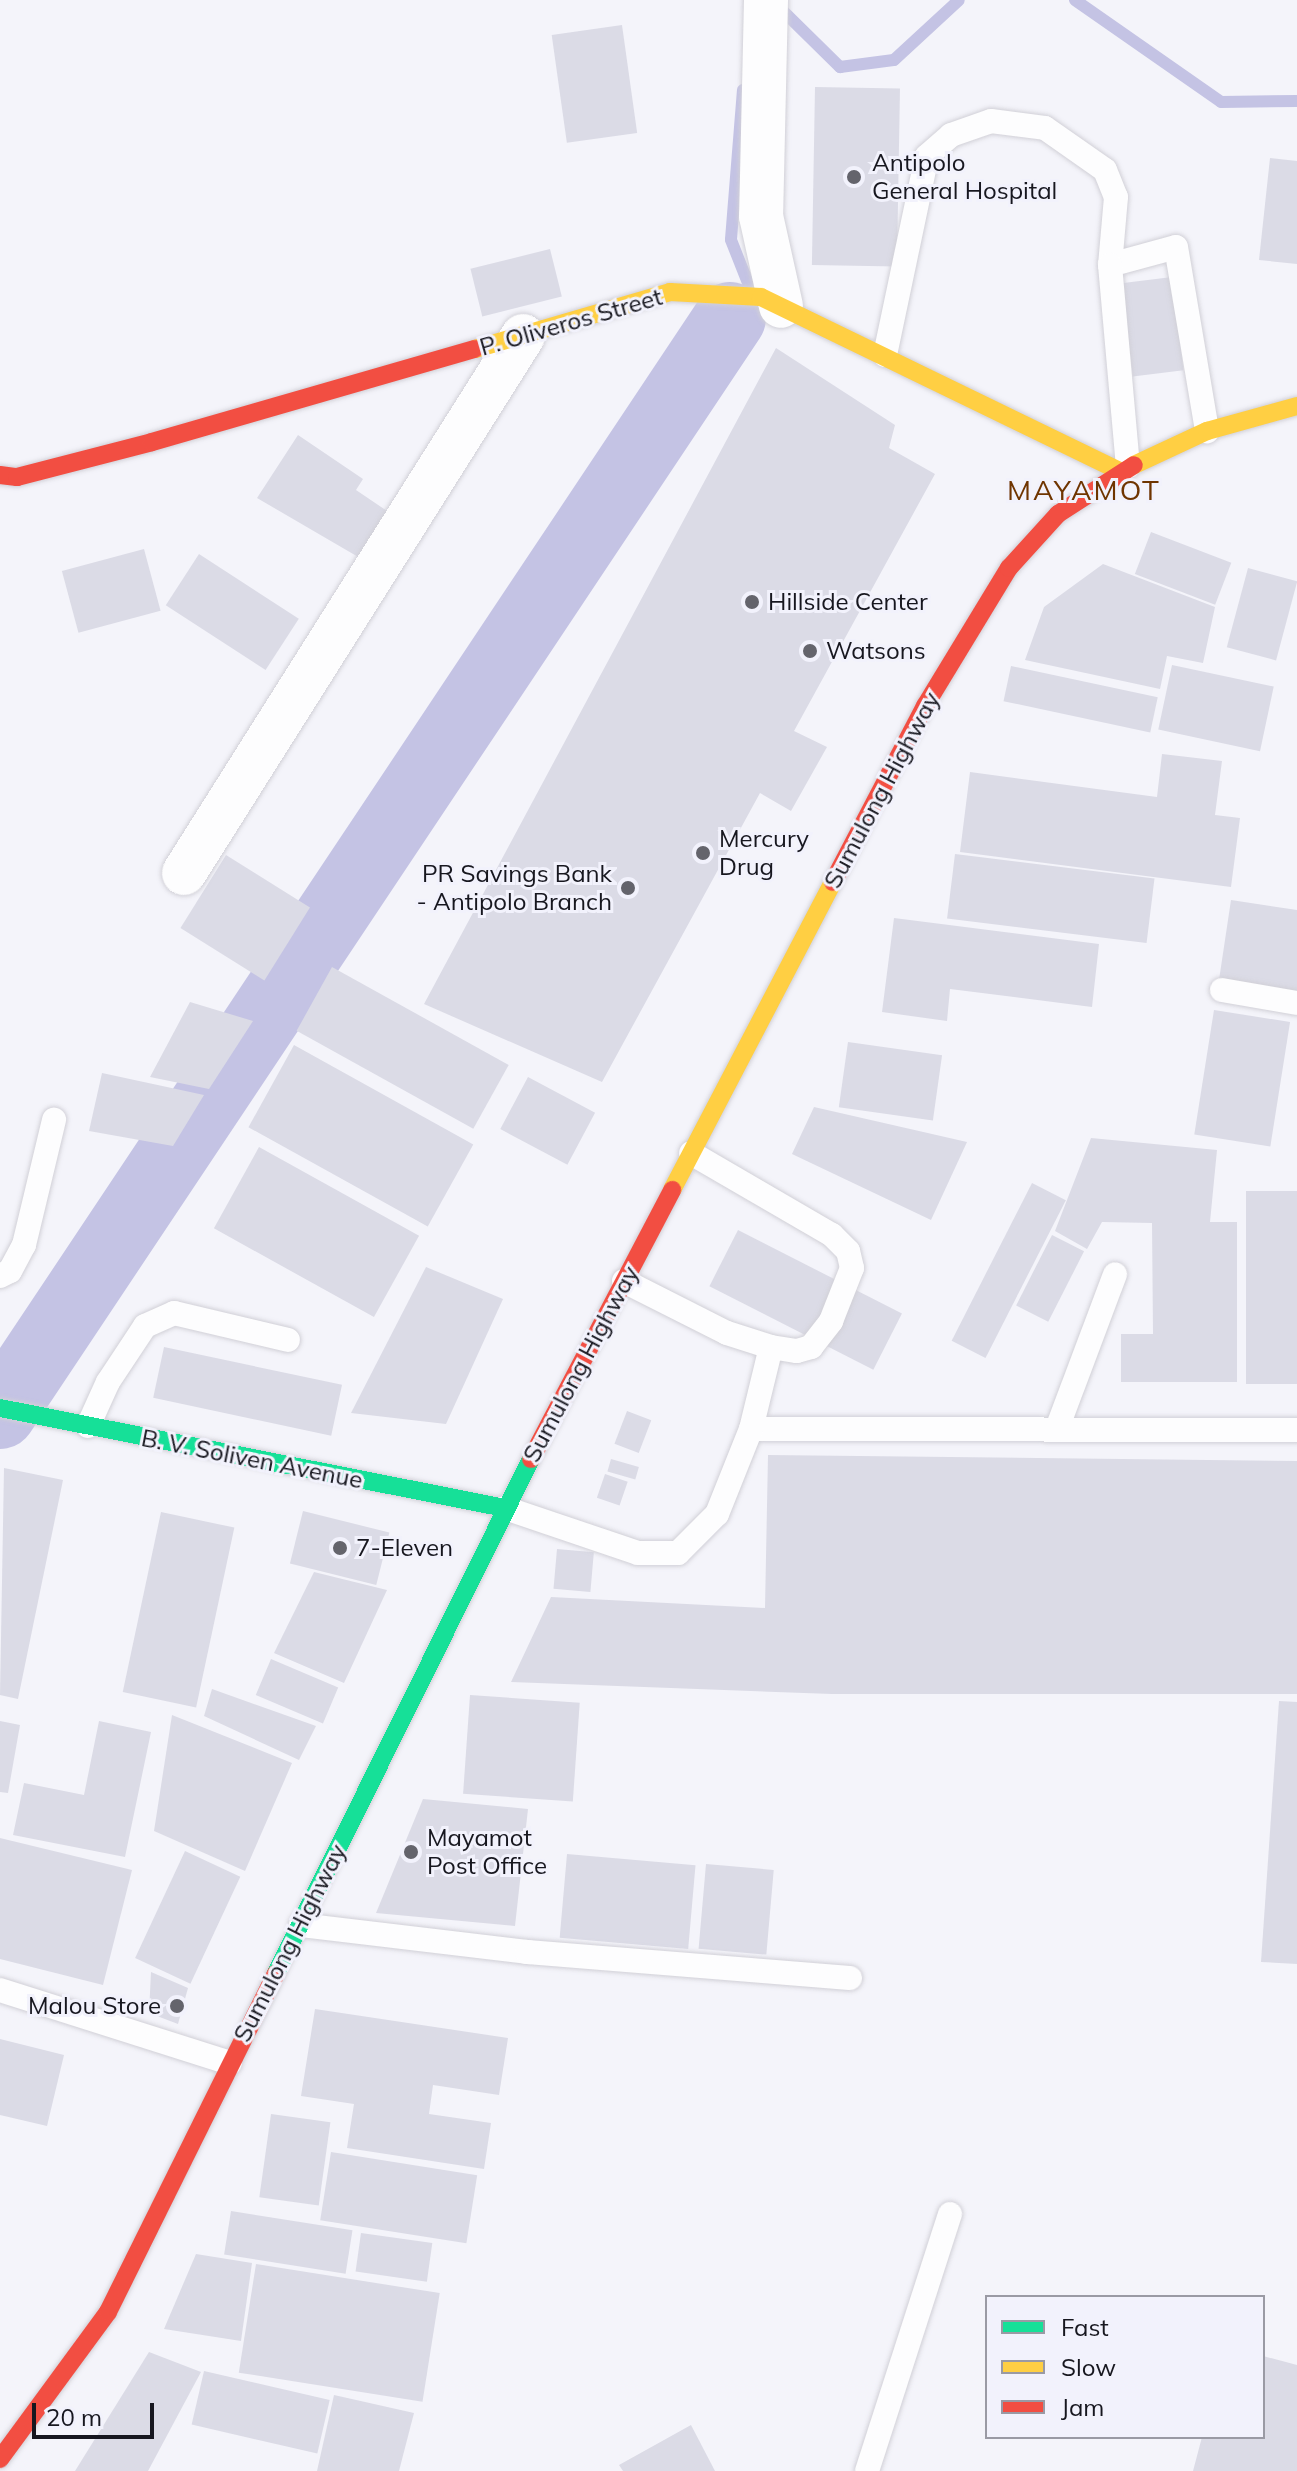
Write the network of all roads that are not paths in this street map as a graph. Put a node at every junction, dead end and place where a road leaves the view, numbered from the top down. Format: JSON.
{"nodes":[{"id":1,"x":766,"y":0,"type":"edge"},
{"id":2,"x":1110,"y":265,"type":"junction"},
{"id":3,"x":771,"y":301,"type":"junction"},
{"id":4,"x":523,"y":336,"type":"junction"},
{"id":5,"x":885,"y":355,"type":"junction"},
{"id":6,"x":1297,"y":406,"type":"edge"},
{"id":7,"x":1207,"y":431,"type":"junction"},
{"id":8,"x":1124,"y":469,"type":"junction"},
{"id":9,"x":0,"y":475,"type":"edge"},
{"id":10,"x":184,"y":873,"type":"dead end"},
{"id":11,"x":1222,"y":990,"type":"dead end"},
{"id":12,"x":1297,"y":1003,"type":"edge"},
{"id":13,"x":54,"y":1120,"type":"dead end"},
{"id":14,"x":691,"y":1153,"type":"junction"},
{"id":15,"x":1115,"y":1274,"type":"dead end"},
{"id":16,"x":0,"y":1276,"type":"edge"},
{"id":17,"x":624,"y":1281,"type":"junction"},
{"id":18,"x":288,"y":1340,"type":"dead end"},
{"id":19,"x":771,"y":1347,"type":"junction"},
{"id":20,"x":0,"y":1408,"type":"edge"},
{"id":21,"x":88,"y":1426,"type":"junction"},
{"id":22,"x":1058,"y":1426,"type":"junction"},
{"id":23,"x":751,"y":1429,"type":"junction"},
{"id":24,"x":1297,"y":1430,"type":"edge"},
{"id":25,"x":505,"y":1508,"type":"junction"},
{"id":26,"x":301,"y":1925,"type":"junction"},
{"id":27,"x":850,"y":1978,"type":"dead end"},
{"id":28,"x":0,"y":1990,"type":"edge"},
{"id":29,"x":230,"y":2063,"type":"junction"},
{"id":30,"x":950,"y":2214,"type":"dead end"},
{"id":31,"x":0,"y":2459,"type":"edge"},
{"id":32,"x":867,"y":2471,"type":"edge"}],
"edges":[{"from":1,"to":3,"type":"street"},
{"from":2,"to":5,"type":"lane"},
{"from":2,"to":7,"type":"lane"},
{"from":2,"to":8,"type":"lane"},
{"from":3,"to":4,"type":"main road","name":"P. Oliveros Street"},
{"from":3,"to":5,"type":"main road","name":"P. Oliveros Street"},
{"from":4,"to":9,"type":"main road","name":"P. Oliveros Street"},
{"from":4,"to":10,"type":"street"},
{"from":5,"to":8,"type":"main road","name":"P. Oliveros Street"},
{"from":6,"to":7,"type":"main road","name":"Sumulong Highway"},
{"from":7,"to":8,"type":"main road","name":"Sumulong Highway"},
{"from":8,"to":14,"type":"main road","name":"Sumulong Highway"},
{"from":11,"to":12,"type":"lane"},
{"from":13,"to":16,"type":"lane"},
{"from":14,"to":17,"type":"main road","name":"Sumulong Highway"},
{"from":14,"to":19,"type":"lane"},
{"from":15,"to":22,"type":"lane"},
{"from":17,"to":19,"type":"lane"},
{"from":17,"to":25,"type":"main road","name":"Sumulong Highway"},
{"from":18,"to":21,"type":"lane"},
{"from":19,"to":23,"type":"lane"},
{"from":20,"to":21,"type":"main road","name":"B. V. Soliven Avenue"},
{"from":21,"to":25,"type":"main road","name":"B. V. Soliven Avenue"},
{"from":22,"to":23,"type":"lane"},
{"from":22,"to":24,"type":"lane"},
{"from":23,"to":25,"type":"lane"},
{"from":25,"to":26,"type":"main road","name":"Sumulong Highway"},
{"from":26,"to":27,"type":"lane"},
{"from":26,"to":29,"type":"main road","name":"Sumulong Highway"},
{"from":28,"to":29,"type":"lane"},
{"from":29,"to":31,"type":"main road","name":"Sumulong Highway"},
{"from":30,"to":32,"type":"lane"}]}
